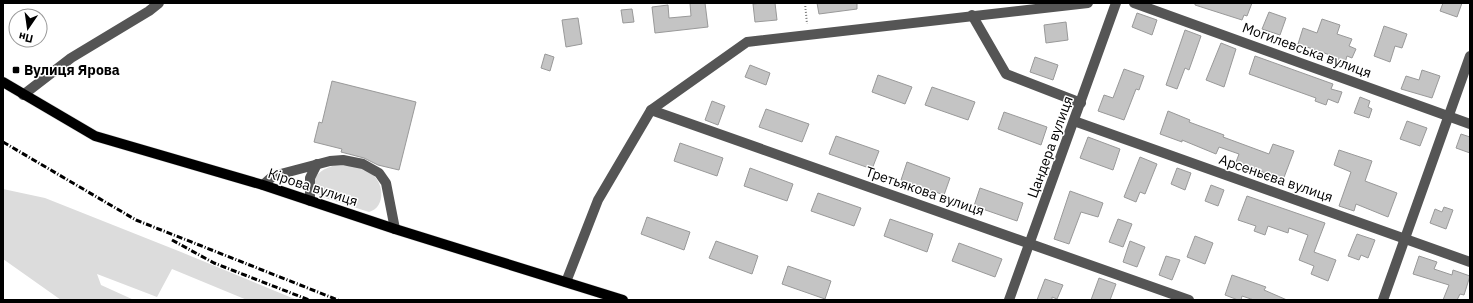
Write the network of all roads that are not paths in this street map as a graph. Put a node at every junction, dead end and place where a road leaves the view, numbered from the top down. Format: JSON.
{"nodes":[{"id":1,"x":159,"y":3,"type":"edge"},
{"id":2,"x":1088,"y":3,"type":"edge"},
{"id":3,"x":1116,"y":3,"type":"edge"},
{"id":4,"x":1134,"y":3,"type":"edge"},
{"id":5,"x":972,"y":15,"type":"junction"},
{"id":6,"x":1470,"y":56,"type":"edge"},
{"id":7,"x":3,"y":82,"type":"edge"},
{"id":8,"x":23,"y":95,"type":"junction"},
{"id":9,"x":1080,"y":103,"type":"junction"},
{"id":10,"x":651,"y":110,"type":"junction"},
{"id":11,"x":1448,"y":116,"type":"junction"},
{"id":12,"x":1074,"y":122,"type":"junction"},
{"id":13,"x":1470,"y":124,"type":"edge"},
{"id":14,"x":317,"y":164,"type":"junction"},
{"id":15,"x":263,"y":185,"type":"junction"},
{"id":16,"x":310,"y":201,"type":"junction"},
{"id":17,"x":395,"y":229,"type":"junction"},
{"id":18,"x":1405,"y":238,"type":"junction"},
{"id":19,"x":1029,"y":243,"type":"junction"},
{"id":20,"x":1470,"y":262,"type":"edge"},
{"id":21,"x":566,"y":282,"type":"junction"},
{"id":22,"x":623,"y":300,"type":"edge"},
{"id":23,"x":1009,"y":300,"type":"edge"},
{"id":24,"x":1189,"y":300,"type":"edge"},
{"id":25,"x":1382,"y":300,"type":"edge"}],
"edges":[{"from":1,"to":8,"type":"street"},
{"from":2,"to":5,"type":"street"},
{"from":3,"to":9,"type":"street","name":"Цандера вулиця"},
{"from":4,"to":11,"type":"street","name":"Могилевська вулиця"},
{"from":5,"to":9,"type":"street"},
{"from":5,"to":10,"type":"street"},
{"from":6,"to":11,"type":"street"},
{"from":7,"to":8,"type":"main road","name":"Кірова вулиця"},
{"from":8,"to":15,"type":"main road","name":"Кірова вулиця"},
{"from":9,"to":12,"type":"street","name":"Цандера вулиця"},
{"from":10,"to":19,"type":"street","name":"Третьякова вулиця"},
{"from":10,"to":21,"type":"street"},
{"from":11,"to":13,"type":"street","name":"Могилевська вулиця"},
{"from":11,"to":18,"type":"street"},
{"from":12,"to":18,"type":"street","name":"Арсеньєва вулиця"},
{"from":12,"to":19,"type":"street","name":"Цандера вулиця"},
{"from":14,"to":15,"type":"street"},
{"from":14,"to":16,"type":"street"},
{"from":14,"to":17,"type":"street"},
{"from":15,"to":16,"type":"main road","name":"Кірова вулиця"},
{"from":16,"to":17,"type":"main road","name":"Кірова вулиця"},
{"from":17,"to":21,"type":"main road","name":"Кірова вулиця"},
{"from":18,"to":20,"type":"street","name":"Арсеньєва вулиця"},
{"from":18,"to":25,"type":"street"},
{"from":19,"to":23,"type":"street","name":"Цандера вулиця"},
{"from":19,"to":24,"type":"street","name":"Третьякова вулиця"},
{"from":21,"to":22,"type":"main road","name":"Кірова вулиця"}]}
